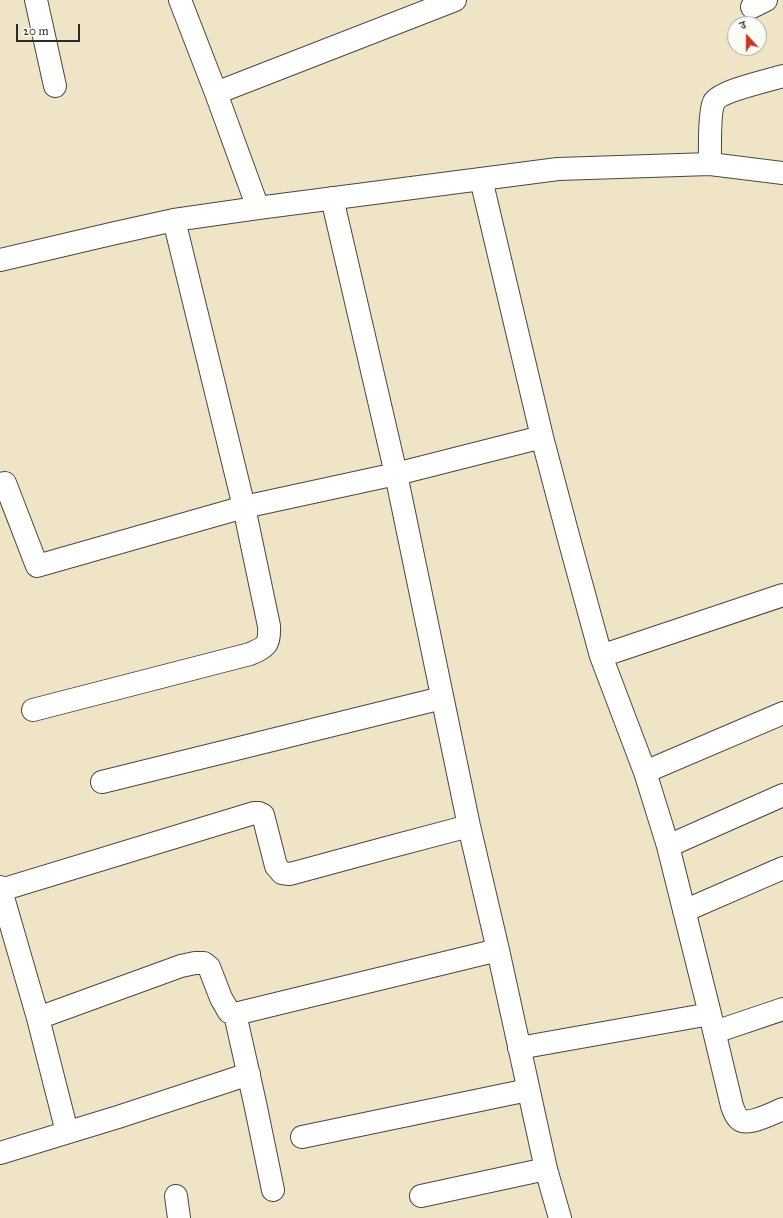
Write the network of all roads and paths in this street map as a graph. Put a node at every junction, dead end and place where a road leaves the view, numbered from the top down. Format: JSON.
{"nodes":[{"id":1,"x":36,"y":0,"type":"edge"},
{"id":2,"x":180,"y":0,"type":"edge"},
{"id":3,"x":455,"y":0,"type":"edge"},
{"id":4,"x":783,"y":76,"type":"edge"},
{"id":5,"x":55,"y":86,"type":"dead end"},
{"id":6,"x":216,"y":93,"type":"junction"},
{"id":7,"x":710,"y":164,"type":"junction"},
{"id":8,"x":783,"y":173,"type":"edge"},
{"id":9,"x":481,"y":180,"type":"junction"},
{"id":10,"x":332,"y":198,"type":"junction"},
{"id":11,"x":258,"y":208,"type":"junction"},
{"id":12,"x":174,"y":220,"type":"junction"},
{"id":13,"x":0,"y":260,"type":"edge"},
{"id":14,"x":542,"y":437,"type":"junction"},
{"id":15,"x":396,"y":474,"type":"junction"},
{"id":16,"x":0,"y":484,"type":"edge"},
{"id":17,"x":244,"y":507,"type":"junction"},
{"id":18,"x":783,"y":595,"type":"edge"},
{"id":19,"x":601,"y":656,"type":"junction"},
{"id":20,"x":442,"y":698,"type":"junction"},
{"id":21,"x":33,"y":710,"type":"dead end"},
{"id":22,"x":783,"y":713,"type":"edge"},
{"id":23,"x":644,"y":772,"type":"junction"},
{"id":24,"x":102,"y":782,"type":"dead end"},
{"id":25,"x":783,"y":795,"type":"edge"},
{"id":26,"x":469,"y":826,"type":"junction"},
{"id":27,"x":668,"y":846,"type":"junction"},
{"id":28,"x":783,"y":868,"type":"edge"},
{"id":29,"x":0,"y":889,"type":"edge"},
{"id":30,"x":684,"y":911,"type":"junction"},
{"id":31,"x":5,"y":923,"type":"edge"},
{"id":32,"x":498,"y":950,"type":"junction"},
{"id":33,"x":783,"y":1009,"type":"edge"},
{"id":34,"x":234,"y":1014,"type":"junction"},
{"id":35,"x":38,"y":1018,"type":"junction"},
{"id":36,"x":712,"y":1023,"type":"junction"},
{"id":37,"x":519,"y":1048,"type":"junction"},
{"id":38,"x":249,"y":1074,"type":"junction"},
{"id":39,"x":528,"y":1090,"type":"junction"},
{"id":40,"x":783,"y":1109,"type":"edge"},
{"id":41,"x":67,"y":1132,"type":"junction"},
{"id":42,"x":302,"y":1137,"type":"dead end"},
{"id":43,"x":0,"y":1153,"type":"edge"},
{"id":44,"x":546,"y":1169,"type":"junction"},
{"id":45,"x":273,"y":1190,"type":"dead end"},
{"id":46,"x":176,"y":1196,"type":"dead end"},
{"id":47,"x":421,"y":1196,"type":"dead end"},
{"id":48,"x":179,"y":1218,"type":"edge"},
{"id":49,"x":560,"y":1218,"type":"edge"}],
"edges":[{"from":1,"to":5,"type":"street"},
{"from":2,"to":6,"type":"street"},
{"from":3,"to":6,"type":"street"},
{"from":4,"to":7,"type":"street"},
{"from":6,"to":11,"type":"street"},
{"from":7,"to":8,"type":"street"},
{"from":7,"to":9,"type":"street"},
{"from":9,"to":10,"type":"street"},
{"from":9,"to":14,"type":"street"},
{"from":10,"to":11,"type":"street"},
{"from":10,"to":15,"type":"street"},
{"from":11,"to":12,"type":"street"},
{"from":12,"to":13,"type":"street"},
{"from":12,"to":17,"type":"street"},
{"from":14,"to":15,"type":"street"},
{"from":14,"to":19,"type":"street"},
{"from":15,"to":17,"type":"street"},
{"from":15,"to":20,"type":"street"},
{"from":16,"to":17,"type":"street"},
{"from":17,"to":21,"type":"street"},
{"from":18,"to":19,"type":"street"},
{"from":19,"to":23,"type":"street"},
{"from":20,"to":24,"type":"street"},
{"from":20,"to":26,"type":"street"},
{"from":22,"to":23,"type":"street"},
{"from":23,"to":27,"type":"street"},
{"from":25,"to":27,"type":"street"},
{"from":26,"to":29,"type":"street"},
{"from":26,"to":32,"type":"street"},
{"from":27,"to":30,"type":"street"},
{"from":28,"to":30,"type":"street"},
{"from":29,"to":31,"type":"street"},
{"from":30,"to":36,"type":"street"},
{"from":31,"to":35,"type":"street"},
{"from":32,"to":34,"type":"street"},
{"from":32,"to":37,"type":"street"},
{"from":33,"to":36,"type":"street"},
{"from":34,"to":35,"type":"street"},
{"from":34,"to":38,"type":"street"},
{"from":35,"to":41,"type":"street"},
{"from":36,"to":37,"type":"street"},
{"from":36,"to":40,"type":"street"},
{"from":37,"to":39,"type":"street"},
{"from":38,"to":41,"type":"street"},
{"from":38,"to":45,"type":"street"},
{"from":39,"to":42,"type":"street"},
{"from":39,"to":44,"type":"street"},
{"from":41,"to":43,"type":"street"},
{"from":44,"to":47,"type":"street"},
{"from":44,"to":49,"type":"street"},
{"from":46,"to":48,"type":"street"}]}
